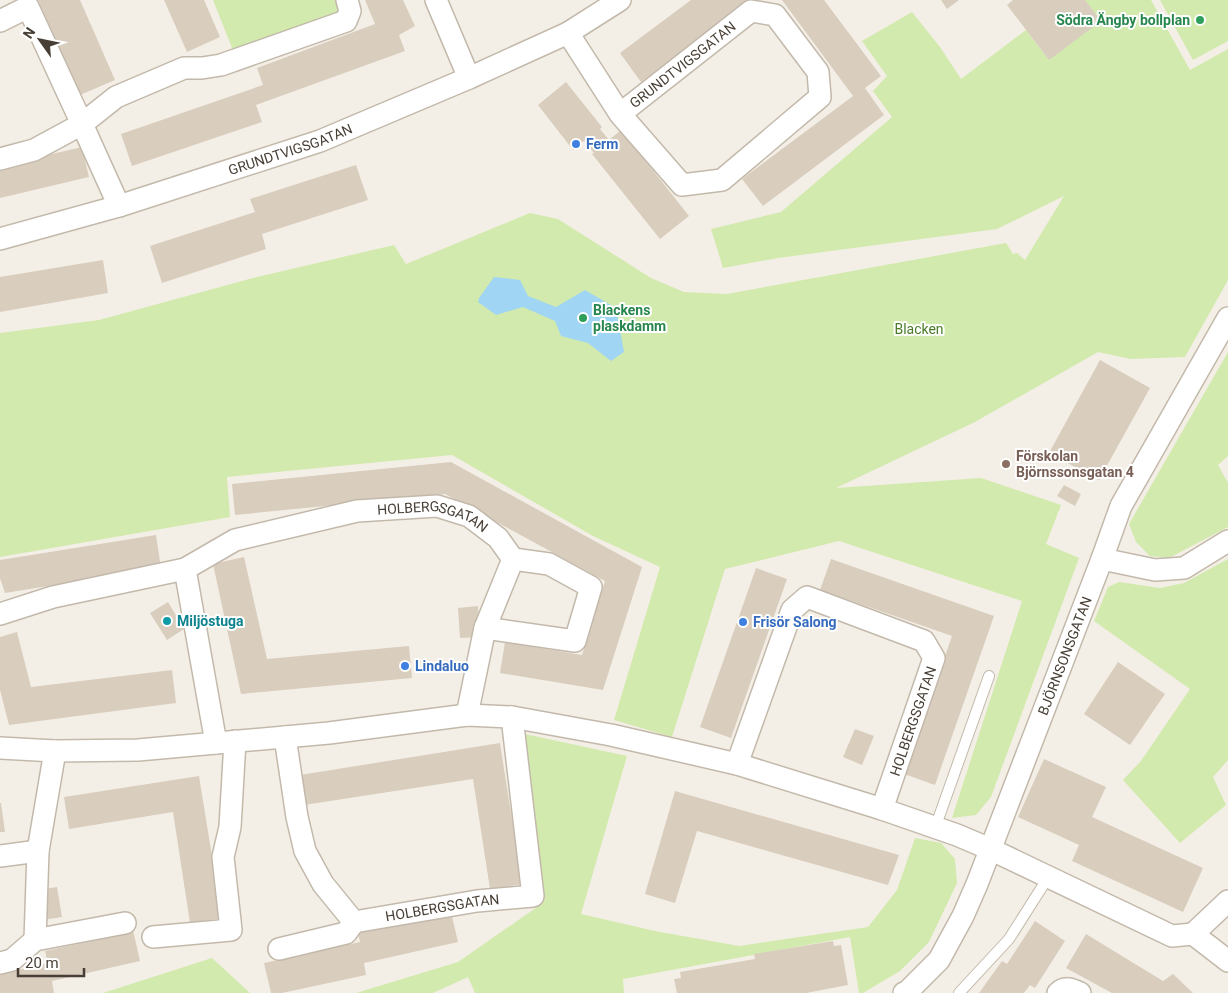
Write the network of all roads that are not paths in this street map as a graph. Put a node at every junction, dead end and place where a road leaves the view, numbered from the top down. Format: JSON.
{"nodes":[{"id":1,"x":347,"y":0,"type":"edge"},
{"id":2,"x":436,"y":0,"type":"edge"},
{"id":3,"x":620,"y":0,"type":"edge"},
{"id":4,"x":0,"y":21,"type":"edge"},
{"id":5,"x":568,"y":33,"type":"junction"},
{"id":6,"x":469,"y":78,"type":"junction"},
{"id":7,"x":620,"y":114,"type":"junction"},
{"id":8,"x":82,"y":124,"type":"junction"},
{"id":9,"x":0,"y":159,"type":"edge"},
{"id":10,"x":119,"y":206,"type":"junction"},
{"id":11,"x":0,"y":239,"type":"edge"},
{"id":12,"x":1228,"y":318,"type":"edge"},
{"id":13,"x":1228,"y":540,"type":"edge"},
{"id":14,"x":512,"y":559,"type":"junction"},
{"id":15,"x":1102,"y":559,"type":"junction"},
{"id":16,"x":185,"y":569,"type":"junction"},
{"id":17,"x":0,"y":614,"type":"edge"},
{"id":18,"x":485,"y":628,"type":"junction"},
{"id":19,"x":988,"y":676,"type":"dead end"},
{"id":20,"x":468,"y":715,"type":"junction"},
{"id":21,"x":512,"y":717,"type":"junction"},
{"id":22,"x":285,"y":736,"type":"junction"},
{"id":23,"x":226,"y":742,"type":"junction"},
{"id":24,"x":0,"y":748,"type":"edge"},
{"id":25,"x":55,"y":751,"type":"junction"},
{"id":26,"x":737,"y":764,"type":"junction"},
{"id":27,"x":882,"y":809,"type":"junction"},
{"id":28,"x":935,"y":828,"type":"junction"},
{"id":29,"x":990,"y":849,"type":"junction"},
{"id":30,"x":38,"y":851,"type":"junction"},
{"id":31,"x":0,"y":856,"type":"edge"},
{"id":32,"x":1049,"y":876,"type":"junction"},
{"id":33,"x":1228,"y":901,"type":"edge"},
{"id":34,"x":354,"y":922,"type":"junction"},
{"id":35,"x":125,"y":923,"type":"dead end"},
{"id":36,"x":1193,"y":934,"type":"junction"},
{"id":37,"x":153,"y":937,"type":"dead end"},
{"id":38,"x":35,"y":940,"type":"junction"},
{"id":39,"x":279,"y":950,"type":"dead end"},
{"id":40,"x":1228,"y":961,"type":"edge"},
{"id":41,"x":0,"y":963,"type":"edge"},
{"id":42,"x":904,"y":993,"type":"edge"},
{"id":43,"x":959,"y":993,"type":"edge"},
{"id":44,"x":1058,"y":993,"type":"edge"},
{"id":45,"x":1080,"y":993,"type":"edge"}],
"edges":[{"from":1,"to":8,"type":"street"},
{"from":2,"to":6,"type":"street"},
{"from":3,"to":5,"type":"street","name":"GRUNDTVIGSGATAN"},
{"from":4,"to":8,"type":"street"},
{"from":5,"to":6,"type":"street","name":"GRUNDTVIGSGATAN"},
{"from":5,"to":7,"type":"street","name":"GRUNDTVIGSGATAN"},
{"from":6,"to":10,"type":"street","name":"GRUNDTVIGSGATAN"},
{"from":7,"to":7,"type":"street","name":"GRUNDTVIGSGATAN"},
{"from":8,"to":9,"type":"street"},
{"from":8,"to":10,"type":"street"},
{"from":10,"to":11,"type":"street","name":"GRUNDTVIGSGATAN"},
{"from":12,"to":15,"type":"street","name":"BJÖRNSONSGATAN"},
{"from":13,"to":15,"type":"street"},
{"from":14,"to":16,"type":"street","name":"HOLBERGSGATAN"},
{"from":14,"to":18,"type":"street"},
{"from":14,"to":18,"type":"street"},
{"from":15,"to":29,"type":"street","name":"BJÖRNSONSGATAN"},
{"from":16,"to":17,"type":"street","name":"HOLBERGSGATAN"},
{"from":16,"to":23,"type":"street"},
{"from":18,"to":20,"type":"street"},
{"from":19,"to":28,"type":"lane"},
{"from":20,"to":21,"type":"street"},
{"from":20,"to":22,"type":"street"},
{"from":21,"to":26,"type":"street"},
{"from":21,"to":34,"type":"street","name":"HOLBERGSGATAN"},
{"from":22,"to":23,"type":"street"},
{"from":22,"to":34,"type":"street"},
{"from":23,"to":25,"type":"street"},
{"from":23,"to":37,"type":"street"},
{"from":24,"to":25,"type":"street"},
{"from":25,"to":30,"type":"street"},
{"from":26,"to":27,"type":"street"},
{"from":26,"to":27,"type":"street","name":"HOLBERGSGATAN"},
{"from":27,"to":28,"type":"street"},
{"from":28,"to":29,"type":"street"},
{"from":29,"to":32,"type":"street"},
{"from":29,"to":42,"type":"street","name":"BJÖRNSONSGATAN"},
{"from":30,"to":31,"type":"street"},
{"from":30,"to":38,"type":"street"},
{"from":32,"to":36,"type":"street"},
{"from":32,"to":43,"type":"lane"},
{"from":33,"to":36,"type":"street"},
{"from":34,"to":39,"type":"street"},
{"from":35,"to":38,"type":"street"},
{"from":36,"to":40,"type":"street"},
{"from":38,"to":41,"type":"street"},
{"from":44,"to":45,"type":"street"}]}
